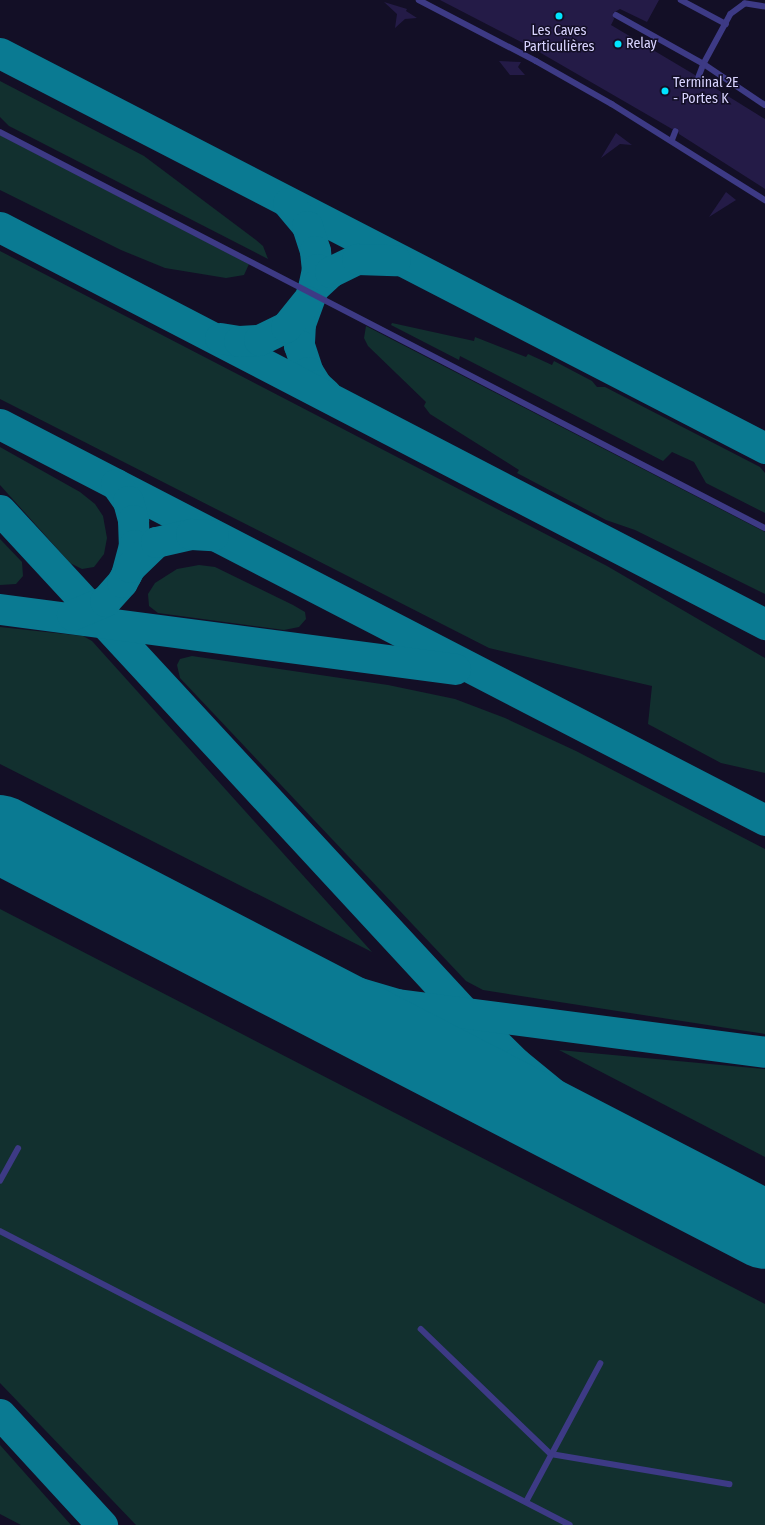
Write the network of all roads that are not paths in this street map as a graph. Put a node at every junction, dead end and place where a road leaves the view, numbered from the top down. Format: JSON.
{"nodes":[{"id":1,"x":419,"y":0,"type":"edge"},
{"id":2,"x":681,"y":0,"type":"edge"},
{"id":3,"x":736,"y":0,"type":"edge"},
{"id":4,"x":740,"y":6,"type":"junction"},
{"id":5,"x":765,"y":7,"type":"edge"},
{"id":6,"x":616,"y":15,"type":"dead end"},
{"id":7,"x":726,"y":24,"type":"junction"},
{"id":8,"x":704,"y":64,"type":"junction"},
{"id":9,"x":699,"y":77,"type":"dead end"},
{"id":10,"x":765,"y":105,"type":"edge"},
{"id":11,"x":0,"y":132,"type":"edge"},
{"id":12,"x":675,"y":132,"type":"dead end"},
{"id":13,"x":672,"y":140,"type":"junction"},
{"id":14,"x":765,"y":200,"type":"edge"},
{"id":15,"x":765,"y":528,"type":"edge"},
{"id":16,"x":18,"y":1149,"type":"dead end"},
{"id":17,"x":0,"y":1182,"type":"edge"},
{"id":18,"x":0,"y":1231,"type":"edge"},
{"id":19,"x":421,"y":1329,"type":"dead end"},
{"id":20,"x":600,"y":1364,"type":"dead end"},
{"id":21,"x":551,"y":1454,"type":"junction"},
{"id":22,"x":729,"y":1484,"type":"dead end"},
{"id":23,"x":526,"y":1502,"type":"junction"},
{"id":24,"x":570,"y":1525,"type":"edge"}],
"edges":[{"from":1,"to":13,"type":"lane"},
{"from":2,"to":7,"type":"lane"},
{"from":3,"to":4,"type":"lane"},
{"from":4,"to":5,"type":"lane"},
{"from":4,"to":7,"type":"lane"},
{"from":6,"to":8,"type":"lane"},
{"from":7,"to":8,"type":"lane"},
{"from":8,"to":9,"type":"lane"},
{"from":8,"to":10,"type":"lane"},
{"from":11,"to":15,"type":"lane"},
{"from":12,"to":13,"type":"lane"},
{"from":13,"to":14,"type":"lane"},
{"from":16,"to":17,"type":"lane"},
{"from":18,"to":23,"type":"lane"},
{"from":19,"to":21,"type":"lane"},
{"from":20,"to":21,"type":"lane"},
{"from":21,"to":22,"type":"lane"},
{"from":21,"to":23,"type":"lane"},
{"from":23,"to":24,"type":"lane"}]}
